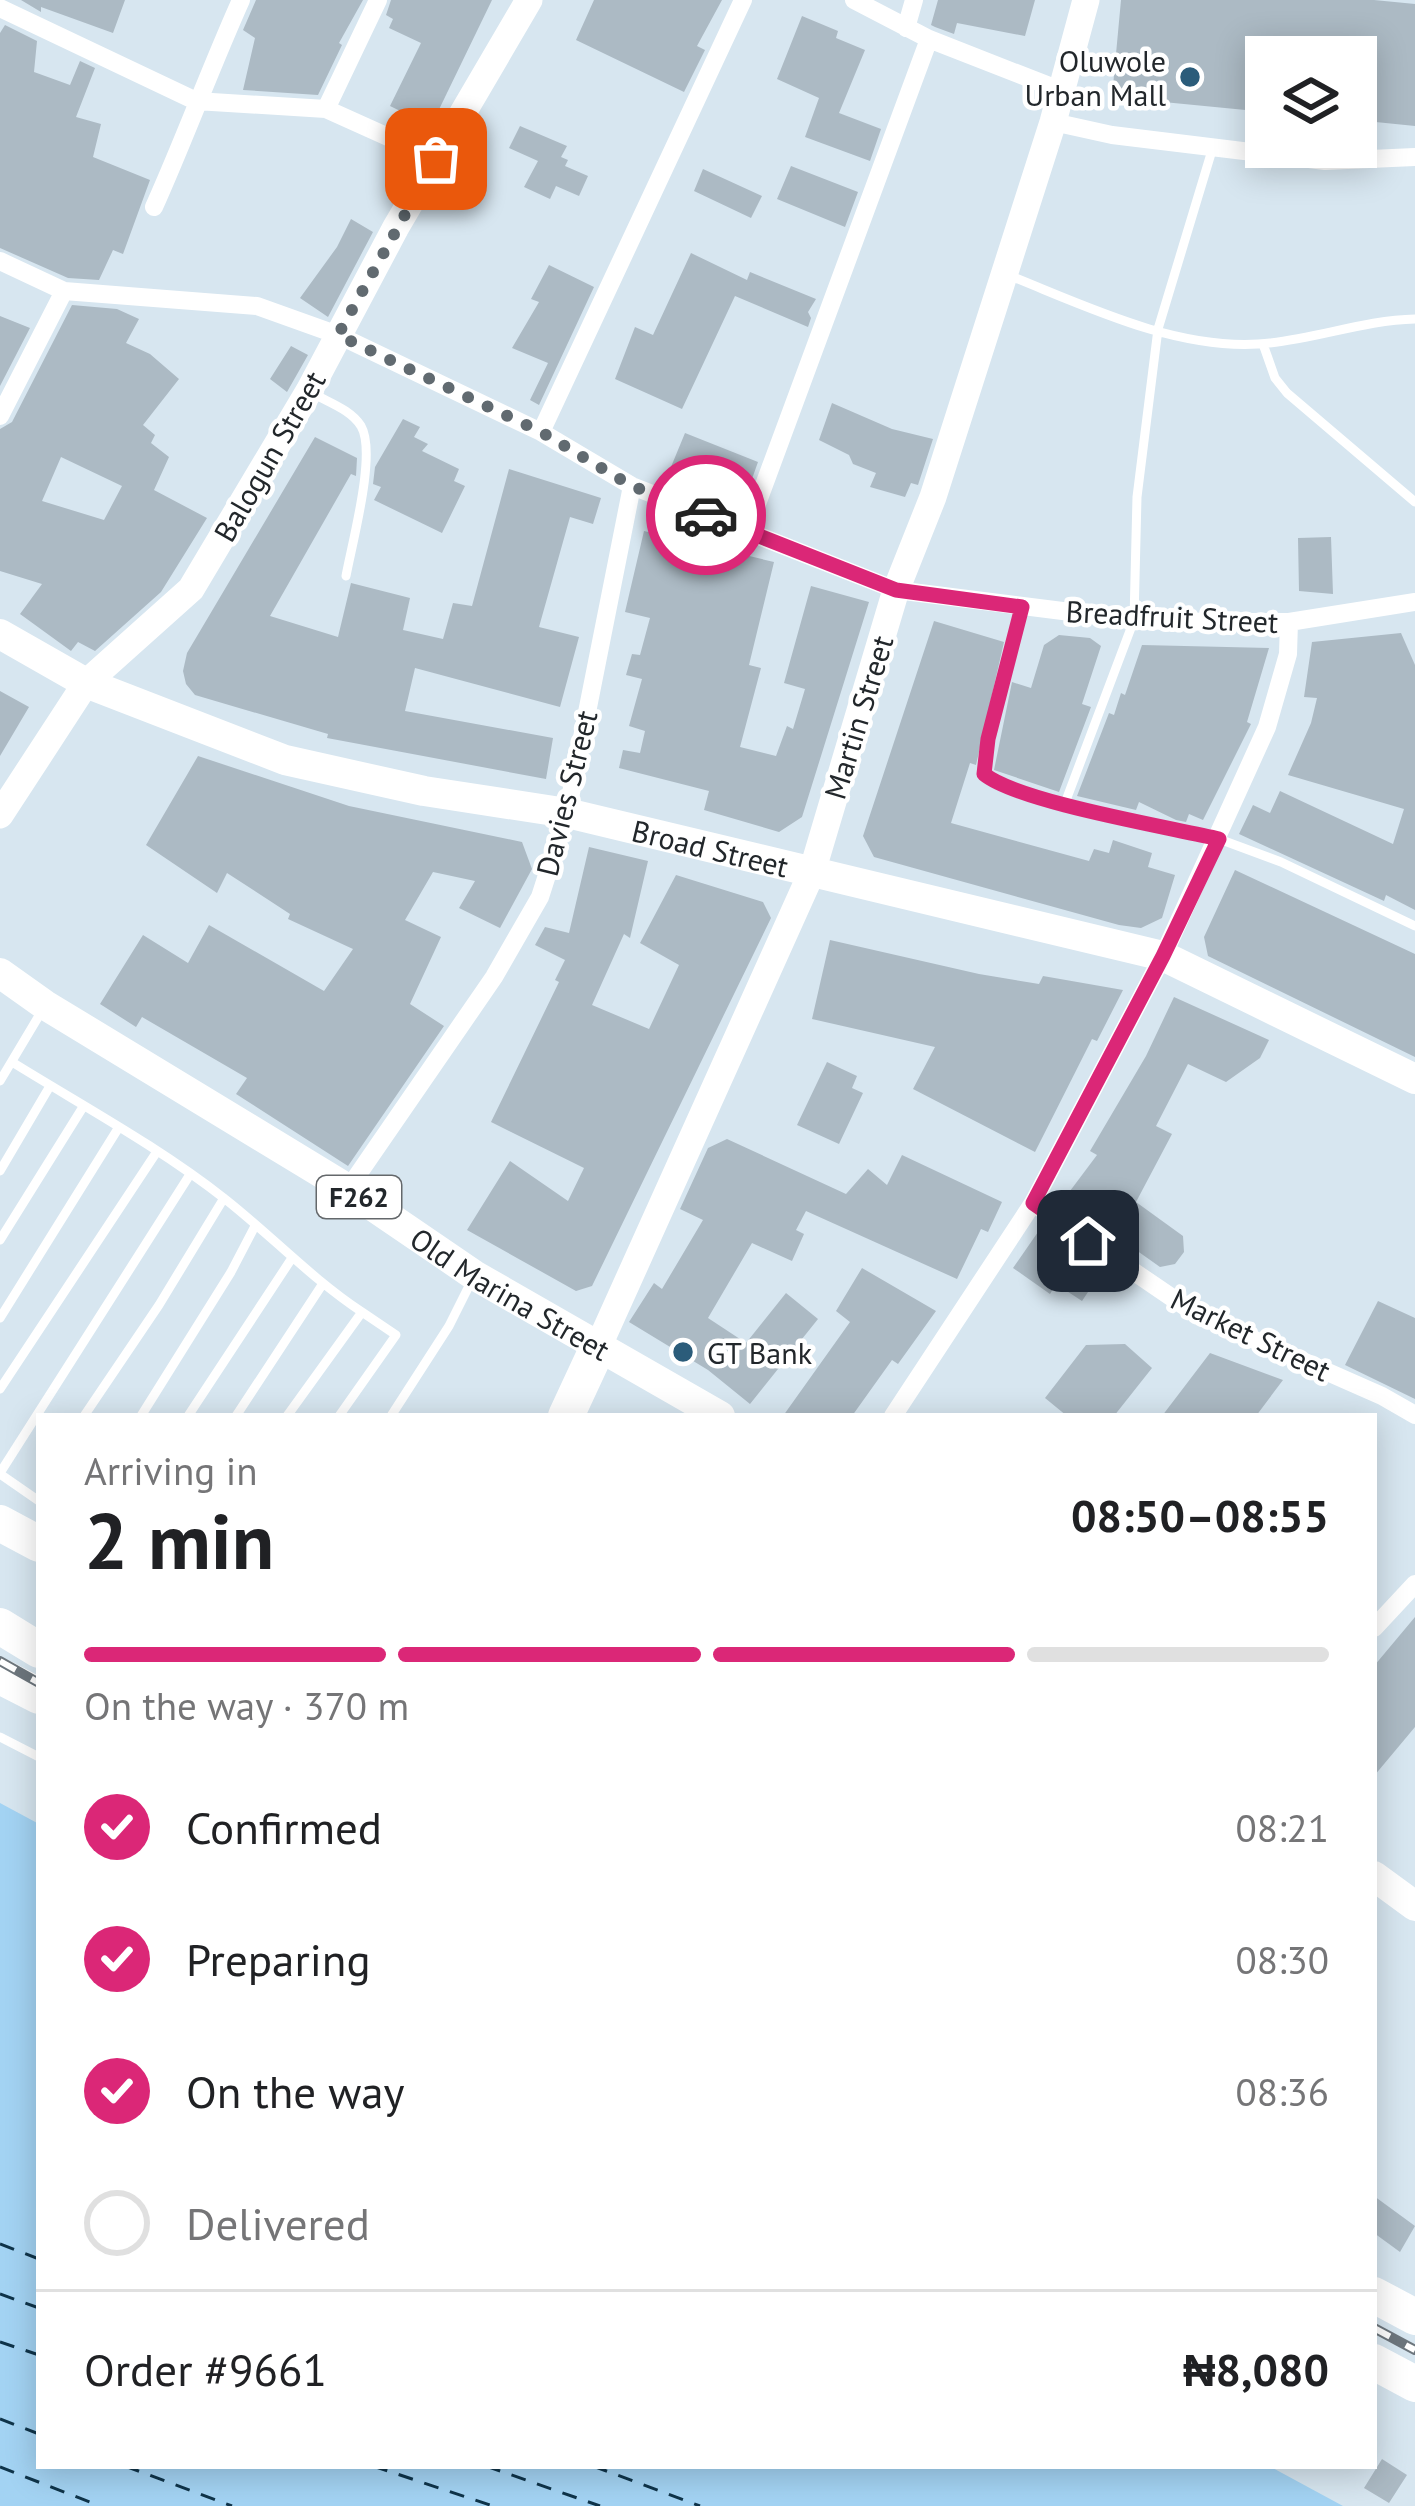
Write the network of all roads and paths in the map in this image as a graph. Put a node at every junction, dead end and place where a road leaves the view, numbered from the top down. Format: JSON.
{"nodes":[{"id":1,"x":242,"y":0,"type":"edge"},
{"id":2,"x":378,"y":0,"type":"edge"},
{"id":3,"x":529,"y":0,"type":"edge"},
{"id":4,"x":743,"y":0,"type":"edge"},
{"id":5,"x":854,"y":0,"type":"edge"},
{"id":6,"x":914,"y":0,"type":"edge"},
{"id":7,"x":1087,"y":0,"type":"edge"},
{"id":8,"x":0,"y":8,"type":"edge"},
{"id":9,"x":907,"y":28,"type":"junction"},
{"id":10,"x":929,"y":39,"type":"junction"},
{"id":11,"x":1062,"y":91,"type":"junction"},
{"id":12,"x":196,"y":100,"type":"junction"},
{"id":13,"x":326,"y":110,"type":"junction"},
{"id":14,"x":1053,"y":122,"type":"junction"},
{"id":15,"x":1213,"y":147,"type":"junction"},
{"id":16,"x":1415,"y":157,"type":"edge"},
{"id":17,"x":436,"y":159,"type":"junction"},
{"id":18,"x":154,"y":207,"type":"dead end"},
{"id":19,"x":0,"y":261,"type":"edge"},
{"id":20,"x":1003,"y":273,"type":"junction"},
{"id":21,"x":64,"y":291,"type":"junction"},
{"id":22,"x":1415,"y":319,"type":"edge"},
{"id":23,"x":1158,"y":328,"type":"junction"},
{"id":24,"x":338,"y":335,"type":"junction"},
{"id":25,"x":1263,"y":344,"type":"junction"},
{"id":26,"x":310,"y":391,"type":"junction"},
{"id":27,"x":0,"y":416,"type":"edge"},
{"id":28,"x":541,"y":432,"type":"junction"},
{"id":29,"x":632,"y":486,"type":"junction"},
{"id":30,"x":1415,"y":502,"type":"edge"},
{"id":31,"x":747,"y":531,"type":"junction"},
{"id":32,"x":346,"y":576,"type":"dead end"},
{"id":33,"x":896,"y":590,"type":"junction"},
{"id":34,"x":1415,"y":602,"type":"edge"},
{"id":35,"x":1022,"y":607,"type":"junction"},
{"id":36,"x":1134,"y":620,"type":"junction"},
{"id":37,"x":1289,"y":622,"type":"junction"},
{"id":38,"x":0,"y":634,"type":"edge"},
{"id":39,"x":86,"y":683,"type":"junction"},
{"id":40,"x":1065,"y":803,"type":"junction"},
{"id":41,"x":567,"y":813,"type":"junction"},
{"id":42,"x":0,"y":815,"type":"edge"},
{"id":43,"x":1219,"y":839,"type":"junction"},
{"id":44,"x":812,"y":872,"type":"junction"},
{"id":45,"x":1415,"y":926,"type":"edge"},
{"id":46,"x":1163,"y":956,"type":"junction"},
{"id":47,"x":0,"y":973,"type":"edge"},
{"id":48,"x":45,"y":1006,"type":"junction"},
{"id":49,"x":12,"y":1062,"type":"junction"},
{"id":50,"x":1415,"y":1079,"type":"edge"},
{"id":51,"x":0,"y":1082,"type":"edge"},
{"id":52,"x":50,"y":1086,"type":"junction"},
{"id":53,"x":83,"y":1107,"type":"junction"},
{"id":54,"x":119,"y":1126,"type":"junction"},
{"id":55,"x":156,"y":1153,"type":"junction"},
{"id":56,"x":0,"y":1172,"type":"edge"},
{"id":57,"x":189,"y":1176,"type":"junction"},
{"id":58,"x":348,"y":1190,"type":"junction"},
{"id":59,"x":224,"y":1198,"type":"junction"},
{"id":60,"x":1033,"y":1203,"type":"junction"},
{"id":61,"x":255,"y":1226,"type":"junction"},
{"id":62,"x":0,"y":1240,"type":"edge"},
{"id":63,"x":292,"y":1258,"type":"junction"},
{"id":64,"x":474,"y":1276,"type":"junction"},
{"id":65,"x":322,"y":1286,"type":"junction"},
{"id":66,"x":362,"y":1312,"type":"junction"},
{"id":67,"x":0,"y":1318,"type":"edge"},
{"id":68,"x":599,"y":1345,"type":"junction"},
{"id":69,"x":0,"y":1390,"type":"edge"},
{"id":70,"x":689,"y":1407,"type":"edge"},
{"id":71,"x":39,"y":1413,"type":"edge"},
{"id":72,"x":86,"y":1413,"type":"edge"},
{"id":73,"x":143,"y":1413,"type":"edge"},
{"id":74,"x":190,"y":1413,"type":"edge"},
{"id":75,"x":238,"y":1413,"type":"edge"},
{"id":76,"x":289,"y":1413,"type":"edge"},
{"id":77,"x":341,"y":1413,"type":"edge"},
{"id":78,"x":393,"y":1413,"type":"edge"},
{"id":79,"x":567,"y":1413,"type":"edge"},
{"id":80,"x":895,"y":1413,"type":"edge"},
{"id":81,"x":1415,"y":1415,"type":"edge"},
{"id":82,"x":36,"y":1417,"type":"edge"},
{"id":83,"x":0,"y":1474,"type":"edge"},
{"id":84,"x":36,"y":1495,"type":"edge"},
{"id":85,"x":0,"y":1523,"type":"edge"},
{"id":86,"x":36,"y":1542,"type":"edge"},
{"id":87,"x":0,"y":1548,"type":"edge"},
{"id":88,"x":36,"y":1566,"type":"edge"},
{"id":89,"x":1415,"y":1584,"type":"edge"},
{"id":90,"x":1377,"y":1625,"type":"edge"},
{"id":91,"x":0,"y":1626,"type":"edge"},
{"id":92,"x":36,"y":1648,"type":"edge"},
{"id":93,"x":0,"y":1676,"type":"edge"},
{"id":94,"x":36,"y":1694,"type":"edge"},
{"id":95,"x":0,"y":1737,"type":"edge"},
{"id":96,"x":36,"y":1755,"type":"edge"},
{"id":97,"x":1377,"y":1878,"type":"edge"},
{"id":98,"x":1415,"y":1906,"type":"edge"},
{"id":99,"x":1377,"y":2296,"type":"edge"},
{"id":100,"x":1415,"y":2318,"type":"edge"},
{"id":101,"x":1377,"y":2364,"type":"edge"},
{"id":102,"x":1415,"y":2384,"type":"edge"}],
"edges":[{"from":1,"to":12,"type":"street"},
{"from":2,"to":13,"type":"street"},
{"from":3,"to":17,"type":"street","name":"Balogun Street"},
{"from":4,"to":28,"type":"street"},
{"from":5,"to":9,"type":"street"},
{"from":6,"to":9,"type":"street"},
{"from":7,"to":11,"type":"street","name":"Martin Street"},
{"from":8,"to":12,"type":"street"},
{"from":9,"to":10,"type":"street"},
{"from":10,"to":11,"type":"street"},
{"from":10,"to":31,"type":"street"},
{"from":11,"to":14,"type":"street","name":"Martin Street"},
{"from":12,"to":13,"type":"street"},
{"from":12,"to":18,"type":"street"},
{"from":13,"to":17,"type":"street"},
{"from":14,"to":15,"type":"street"},
{"from":14,"to":20,"type":"street","name":"Martin Street"},
{"from":15,"to":16,"type":"street"},
{"from":15,"to":23,"type":"lane"},
{"from":17,"to":24,"type":"street","name":"Balogun Street"},
{"from":19,"to":21,"type":"street"},
{"from":20,"to":23,"type":"lane"},
{"from":20,"to":33,"type":"street","name":"Martin Street"},
{"from":21,"to":24,"type":"street","name":"Breadfruit Street"},
{"from":21,"to":27,"type":"street"},
{"from":22,"to":25,"type":"lane"},
{"from":23,"to":25,"type":"lane"},
{"from":23,"to":36,"type":"lane"},
{"from":24,"to":26,"type":"street","name":"Balogun Street"},
{"from":24,"to":28,"type":"street","name":"Breadfruit Street"},
{"from":25,"to":30,"type":"lane"},
{"from":26,"to":32,"type":"lane"},
{"from":26,"to":39,"type":"street","name":"Balogun Street"},
{"from":28,"to":29,"type":"street","name":"Breadfruit Street"},
{"from":29,"to":31,"type":"street","name":"Breadfruit Street"},
{"from":29,"to":41,"type":"street","name":"Davies Street"},
{"from":31,"to":33,"type":"street","name":"Breadfruit Street"},
{"from":33,"to":35,"type":"street","name":"Breadfruit Street"},
{"from":33,"to":44,"type":"street","name":"Martin Street"},
{"from":34,"to":37,"type":"street","name":"Breadfruit Street"},
{"from":35,"to":36,"type":"street","name":"Breadfruit Street"},
{"from":35,"to":40,"type":"lane"},
{"from":36,"to":37,"type":"street","name":"Breadfruit Street"},
{"from":36,"to":40,"type":"lane"},
{"from":37,"to":43,"type":"street"},
{"from":38,"to":39,"type":"main road","name":"Broad Street"},
{"from":39,"to":41,"type":"main road","name":"Broad Street"},
{"from":39,"to":42,"type":"street","name":"Balogun Street"},
{"from":40,"to":43,"type":"lane"},
{"from":41,"to":44,"type":"main road","name":"Broad Street"},
{"from":41,"to":58,"type":"street","name":"Davies Street"},
{"from":43,"to":45,"type":"lane"},
{"from":43,"to":46,"type":"street"},
{"from":44,"to":46,"type":"main road","name":"Broad Street"},
{"from":44,"to":68,"type":"street","name":"Martin Street"},
{"from":46,"to":50,"type":"main road","name":"Broad Street"},
{"from":46,"to":60,"type":"street"},
{"from":47,"to":48,"type":"main road","name":"Old Marina Street","number":"F262"},
{"from":48,"to":49,"type":"lane"},
{"from":48,"to":58,"type":"main road","name":"Old Marina Street","number":"F262"},
{"from":49,"to":51,"type":"lane"},
{"from":49,"to":52,"type":"lane"},
{"from":52,"to":53,"type":"lane"},
{"from":52,"to":56,"type":"lane"},
{"from":53,"to":54,"type":"lane"},
{"from":53,"to":62,"type":"lane"},
{"from":54,"to":55,"type":"lane"},
{"from":54,"to":67,"type":"lane"},
{"from":55,"to":57,"type":"lane"},
{"from":55,"to":69,"type":"lane"},
{"from":57,"to":59,"type":"lane"},
{"from":57,"to":71,"type":"lane"},
{"from":58,"to":64,"type":"main road","name":"Old Marina Street","number":"F262"},
{"from":59,"to":61,"type":"lane"},
{"from":59,"to":72,"type":"lane"},
{"from":60,"to":80,"type":"street"},
{"from":60,"to":81,"type":"street","name":"Market Street"},
{"from":61,"to":63,"type":"lane"},
{"from":61,"to":73,"type":"lane"},
{"from":63,"to":65,"type":"lane"},
{"from":63,"to":74,"type":"lane"},
{"from":64,"to":68,"type":"main road","name":"Old Marina Street","number":"F262"},
{"from":64,"to":78,"type":"lane"},
{"from":65,"to":66,"type":"lane"},
{"from":65,"to":75,"type":"lane"},
{"from":66,"to":76,"type":"lane"},
{"from":66,"to":77,"type":"lane"},
{"from":68,"to":70,"type":"main road","name":"Old Marina Street","number":"F262"},
{"from":68,"to":79,"type":"highway"},
{"from":82,"to":83,"type":"lane"},
{"from":83,"to":84,"type":"lane"},
{"from":85,"to":86,"type":"highway"},
{"from":87,"to":88,"type":"highway"},
{"from":89,"to":90,"type":"street"},
{"from":91,"to":92,"type":"highway"},
{"from":93,"to":94,"type":"highway"},
{"from":95,"to":96,"type":"lane"},
{"from":97,"to":98,"type":"main road"},
{"from":99,"to":100,"type":"highway"},
{"from":101,"to":102,"type":"highway"}]}
